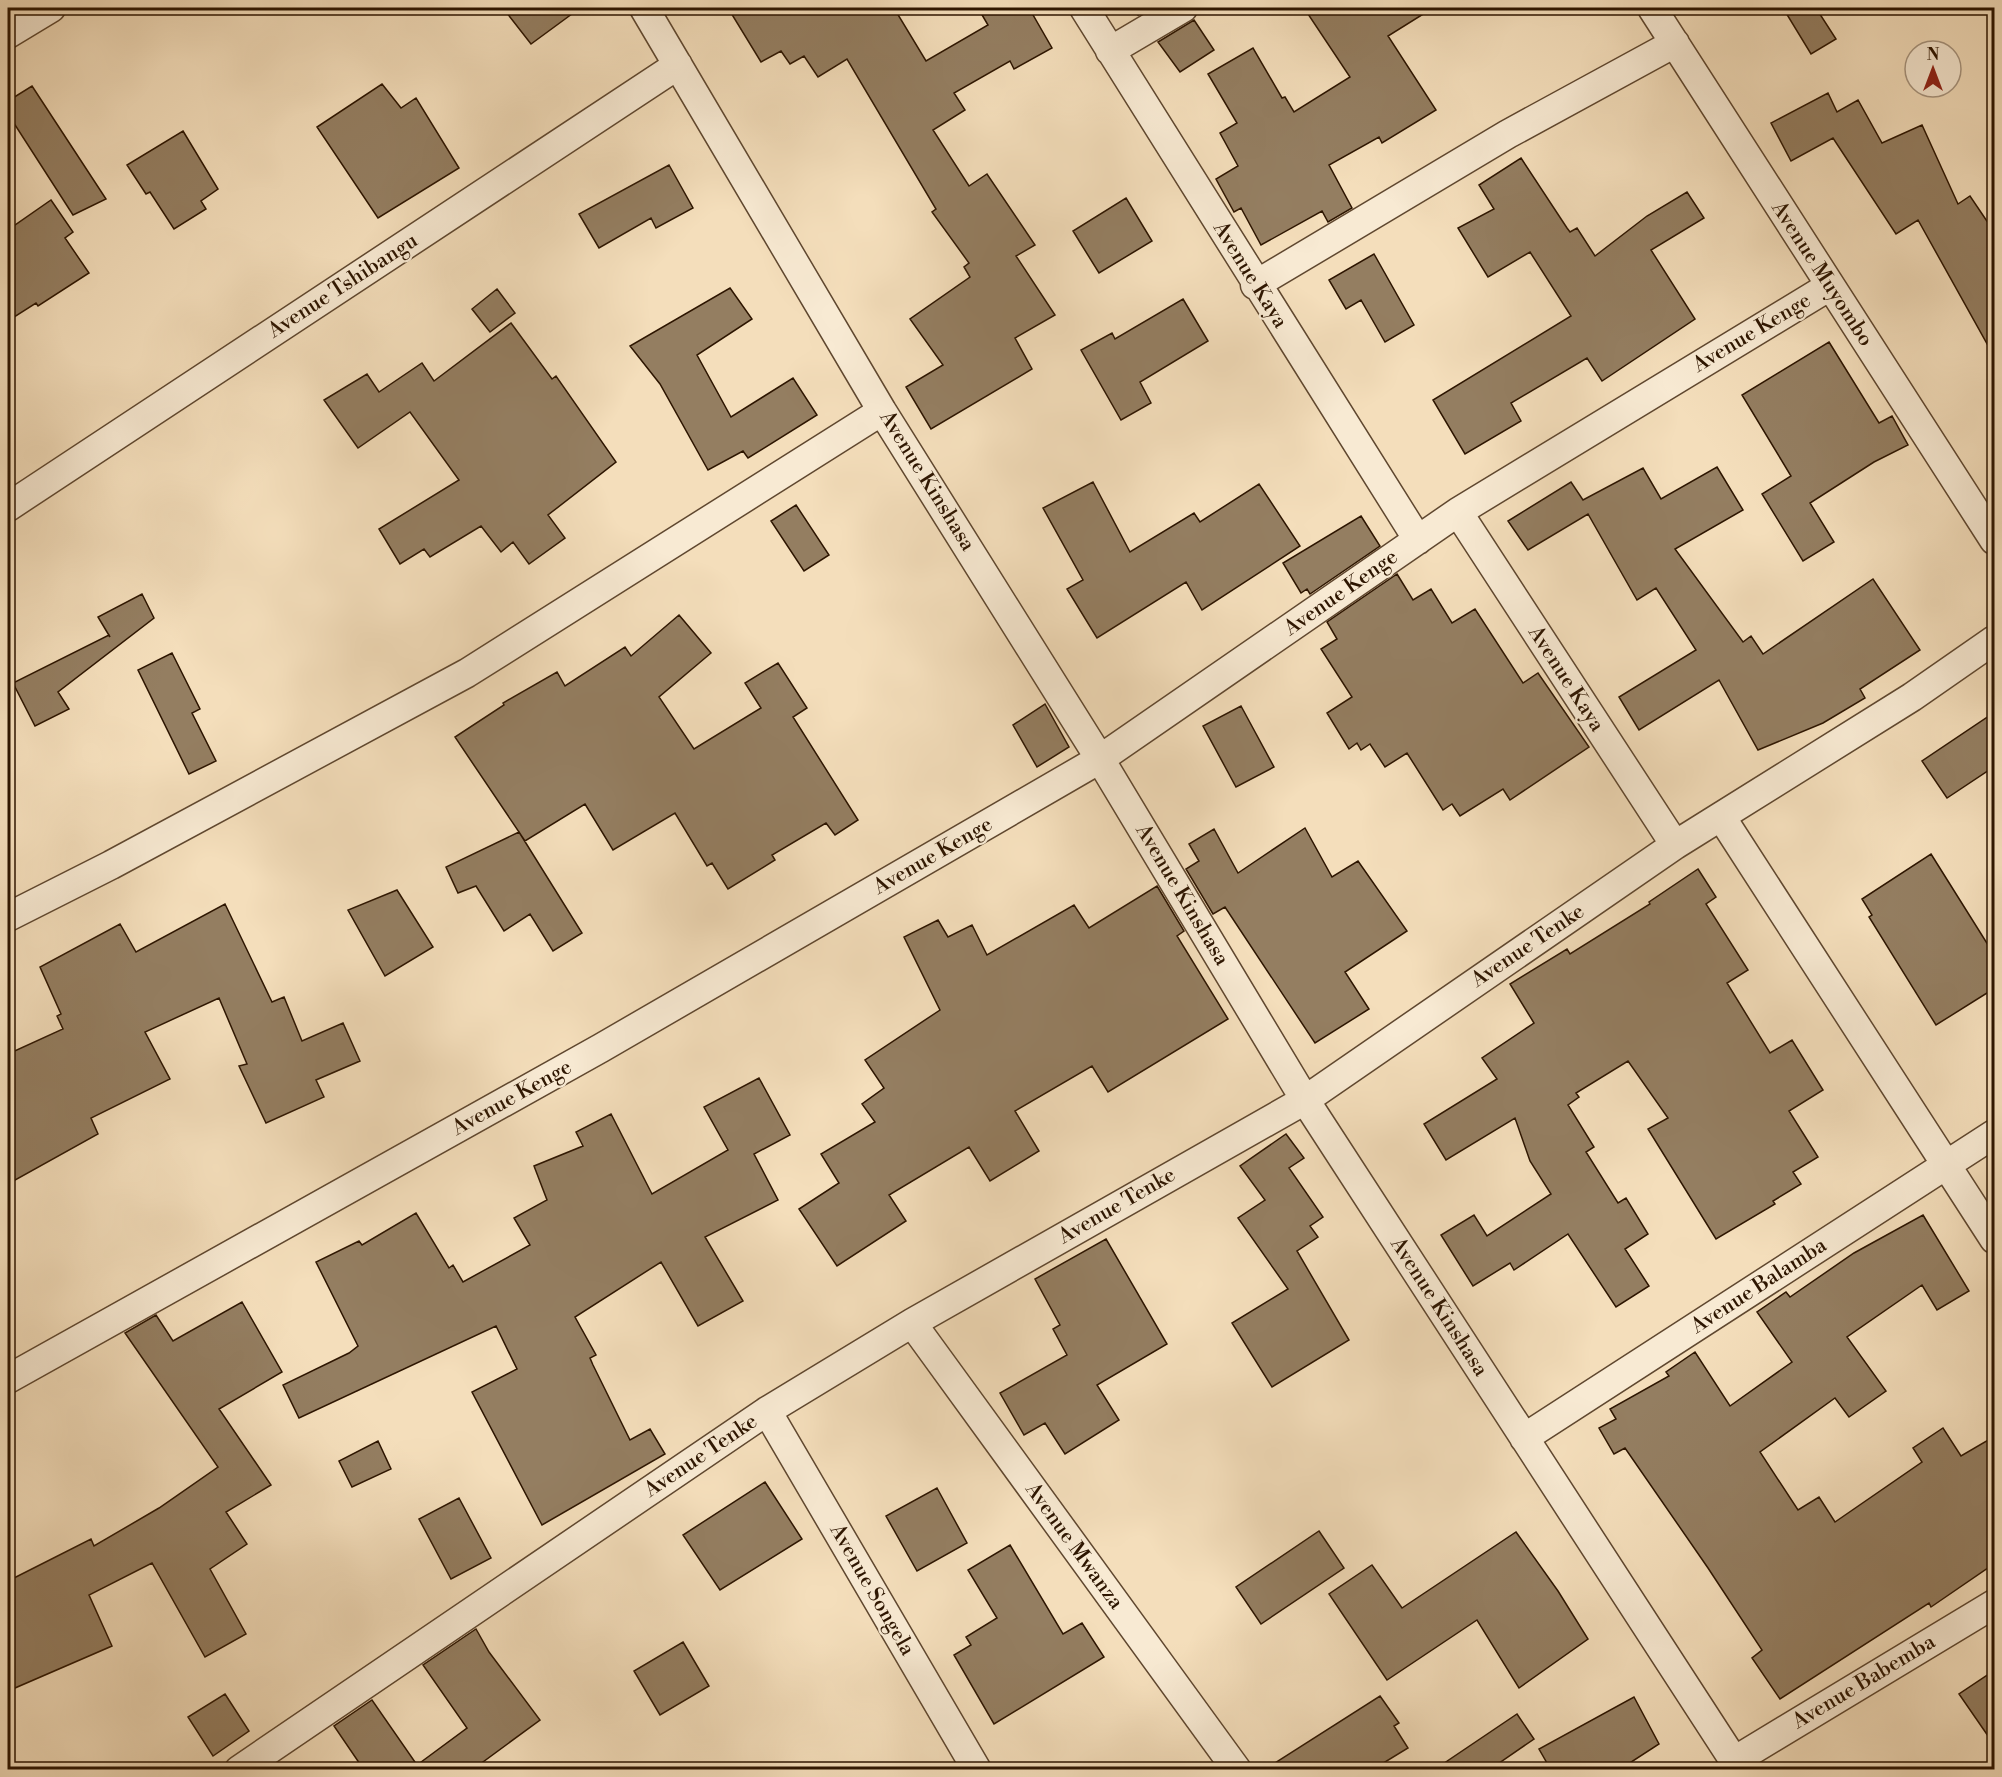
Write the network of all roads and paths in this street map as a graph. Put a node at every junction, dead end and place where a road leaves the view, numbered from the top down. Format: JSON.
{"nodes":[{"id":1,"x":51,"y":8,"type":"edge"},
{"id":2,"x":644,"y":8,"type":"edge"},
{"id":3,"x":1084,"y":8,"type":"edge"},
{"id":4,"x":1183,"y":8,"type":"edge"},
{"id":5,"x":1652,"y":8,"type":"edge"},
{"id":6,"x":8,"y":34,"type":"edge"},
{"id":7,"x":1675,"y":43,"type":"junction"},
{"id":8,"x":1110,"y":51,"type":"junction"},
{"id":9,"x":678,"y":65,"type":"junction"},
{"id":10,"x":1255,"y":285,"type":"junction"},
{"id":11,"x":1830,"y":286,"type":"junction"},
{"id":12,"x":882,"y":411,"type":"junction"},
{"id":13,"x":8,"y":507,"type":"edge"},
{"id":14,"x":1458,"y":512,"type":"junction"},
{"id":15,"x":1418,"y":540,"type":"junction"},
{"id":16,"x":1995,"y":540,"type":"edge"},
{"id":17,"x":1995,"y":640,"type":"edge"},
{"id":18,"x":1100,"y":759,"type":"junction"},
{"id":19,"x":1722,"y":818,"type":"junction"},
{"id":20,"x":1675,"y":845,"type":"junction"},
{"id":21,"x":8,"y":917,"type":"edge"},
{"id":22,"x":1305,"y":1100,"type":"junction"},
{"id":23,"x":1995,"y":1134,"type":"edge"},
{"id":24,"x":1948,"y":1164,"type":"junction"},
{"id":25,"x":1995,"y":1239,"type":"edge"},
{"id":26,"x":912,"y":1323,"type":"junction"},
{"id":27,"x":8,"y":1378,"type":"edge"},
{"id":28,"x":767,"y":1411,"type":"junction"},
{"id":29,"x":1524,"y":1438,"type":"junction"},
{"id":30,"x":1995,"y":1604,"type":"edge"},
{"id":31,"x":1737,"y":1765,"type":"edge"},
{"id":32,"x":239,"y":1770,"type":"edge"},
{"id":33,"x":977,"y":1770,"type":"edge"},
{"id":34,"x":1237,"y":1770,"type":"edge"}],
"edges":[{"from":1,"to":6,"type":"street"},
{"from":2,"to":9,"type":"street","name":"Avenue Kinshasa"},
{"from":3,"to":8,"type":"street","name":"Avenue Kaya"},
{"from":4,"to":8,"type":"street"},
{"from":5,"to":7,"type":"street","name":"Avenue Muyombo"},
{"from":7,"to":10,"type":"street"},
{"from":7,"to":11,"type":"street","name":"Avenue Muyombo"},
{"from":8,"to":10,"type":"street","name":"Avenue Kaya"},
{"from":9,"to":12,"type":"street","name":"Avenue Kinshasa"},
{"from":9,"to":13,"type":"street","name":"Avenue Tshibangu"},
{"from":10,"to":15,"type":"street","name":"Avenue Kaya"},
{"from":11,"to":14,"type":"street","name":"Avenue Kenge"},
{"from":11,"to":16,"type":"street","name":"Avenue Muyombo"},
{"from":12,"to":18,"type":"street","name":"Avenue Kinshasa"},
{"from":12,"to":21,"type":"street"},
{"from":14,"to":15,"type":"street","name":"Avenue Kenge"},
{"from":14,"to":20,"type":"street","name":"Avenue Kaya"},
{"from":15,"to":18,"type":"street","name":"Avenue Kenge"},
{"from":17,"to":19,"type":"street","name":"Avenue Tenke"},
{"from":18,"to":22,"type":"street","name":"Avenue Kinshasa"},
{"from":18,"to":27,"type":"street","name":"Avenue Kenge"},
{"from":19,"to":20,"type":"street","name":"Avenue Tenke"},
{"from":19,"to":24,"type":"street"},
{"from":20,"to":22,"type":"street","name":"Avenue Tenke"},
{"from":22,"to":26,"type":"street","name":"Avenue Tenke"},
{"from":22,"to":29,"type":"street","name":"Avenue Kinshasa"},
{"from":23,"to":24,"type":"street","name":"Avenue Balamba"},
{"from":24,"to":25,"type":"street"},
{"from":24,"to":29,"type":"street","name":"Avenue Balamba"},
{"from":26,"to":28,"type":"street","name":"Avenue Tenke"},
{"from":26,"to":34,"type":"street","name":"Avenue Mwanza"},
{"from":28,"to":32,"type":"street","name":"Avenue Tenke"},
{"from":28,"to":33,"type":"street","name":"Avenue Songela"},
{"from":29,"to":31,"type":"street","name":"Avenue Kinshasa"},
{"from":30,"to":31,"type":"street","name":"Avenue Babemba"}]}
